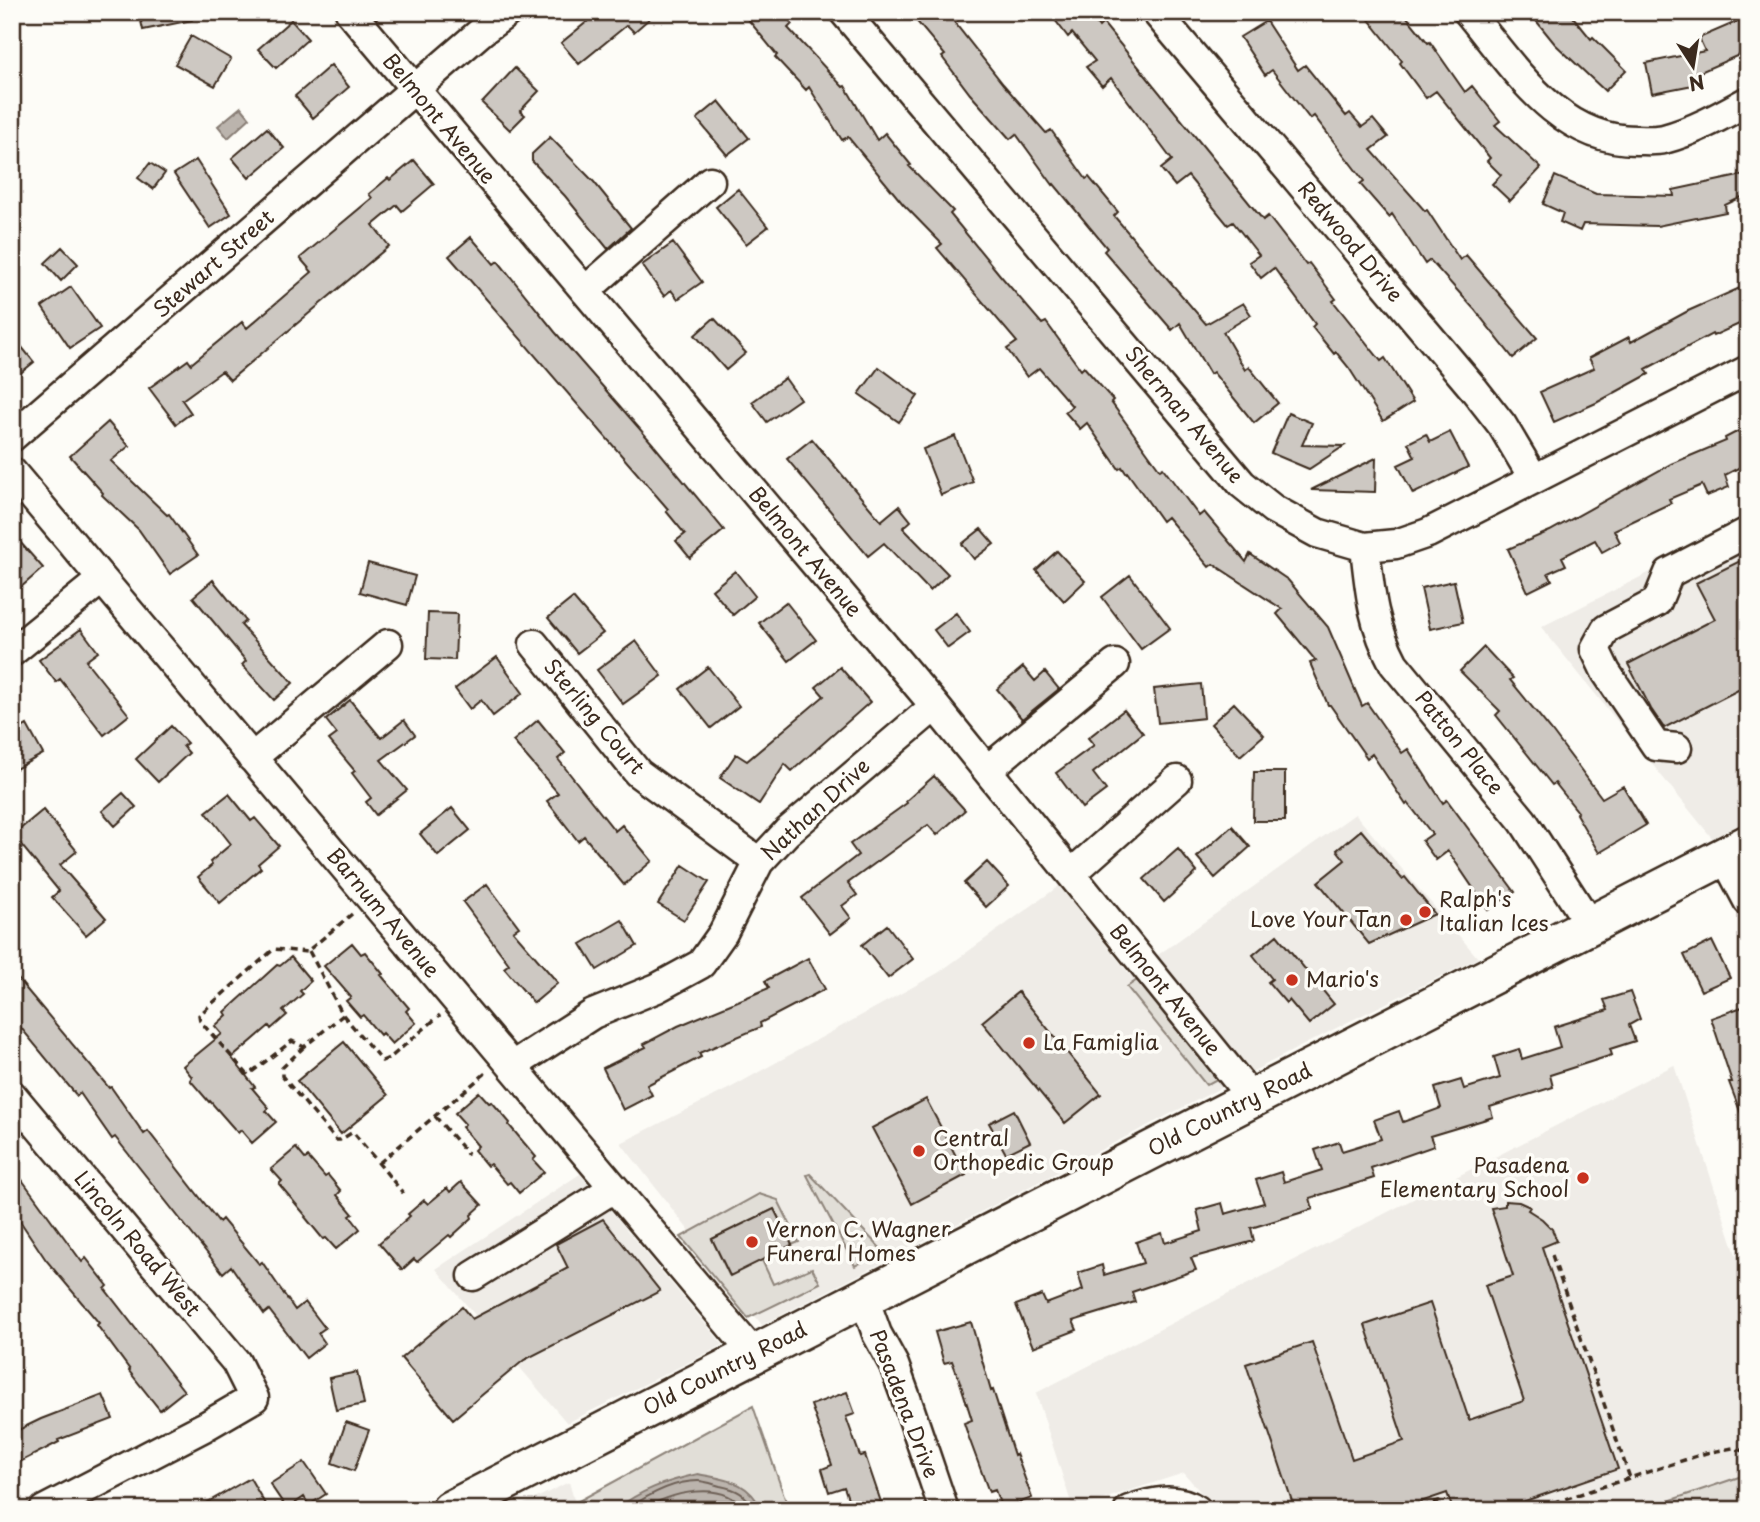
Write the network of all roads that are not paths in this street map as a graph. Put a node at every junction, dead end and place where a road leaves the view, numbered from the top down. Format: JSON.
{"nodes":[{"id":1,"x":350,"y":12,"type":"edge"},
{"id":2,"x":508,"y":12,"type":"edge"},
{"id":3,"x":844,"y":12,"type":"edge"},
{"id":4,"x":1156,"y":12,"type":"edge"},
{"id":5,"x":1468,"y":12,"type":"edge"},
{"id":6,"x":415,"y":90,"type":"junction"},
{"id":7,"x":1748,"y":102,"type":"edge"},
{"id":8,"x":710,"y":181,"type":"dead end"},
{"id":9,"x":585,"y":291,"type":"junction"},
{"id":10,"x":1748,"y":370,"type":"edge"},
{"id":11,"x":12,"y":437,"type":"edge"},
{"id":12,"x":12,"y":472,"type":"edge"},
{"id":13,"x":1534,"y":479,"type":"junction"},
{"id":14,"x":1748,"y":532,"type":"edge"},
{"id":15,"x":1365,"y":547,"type":"junction"},
{"id":16,"x":102,"y":579,"type":"junction"},
{"id":17,"x":388,"y":644,"type":"dead end"},
{"id":18,"x":534,"y":644,"type":"dead end"},
{"id":19,"x":12,"y":652,"type":"edge"},
{"id":20,"x":1115,"y":664,"type":"dead end"},
{"id":21,"x":935,"y":706,"type":"junction"},
{"id":22,"x":1677,"y":748,"type":"dead end"},
{"id":23,"x":252,"y":758,"type":"junction"},
{"id":24,"x":987,"y":770,"type":"junction"},
{"id":25,"x":1177,"y":780,"type":"dead end"},
{"id":26,"x":1736,"y":850,"type":"edge"},
{"id":27,"x":759,"y":862,"type":"junction"},
{"id":28,"x":1071,"y":874,"type":"junction"},
{"id":29,"x":1748,"y":901,"type":"edge"},
{"id":30,"x":1590,"y":925,"type":"junction"},
{"id":31,"x":504,"y":1065,"type":"junction"},
{"id":32,"x":12,"y":1095,"type":"edge"},
{"id":33,"x":1252,"y":1098,"type":"junction"},
{"id":34,"x":614,"y":1188,"type":"junction"},
{"id":35,"x":473,"y":1276,"type":"dead end"},
{"id":36,"x":864,"y":1298,"type":"junction"},
{"id":37,"x":754,"y":1354,"type":"junction"},
{"id":38,"x":44,"y":1510,"type":"edge"},
{"id":39,"x":450,"y":1510,"type":"edge"},
{"id":40,"x":944,"y":1510,"type":"edge"},
{"id":41,"x":1129,"y":1510,"type":"edge"},
{"id":42,"x":1197,"y":1510,"type":"edge"}],
"edges":[{"from":1,"to":6,"type":"street","name":"Belmont Avenue"},
{"from":2,"to":6,"type":"street","name":"Stewart Street"},
{"from":3,"to":15,"type":"street","name":"Sherman Avenue"},
{"from":4,"to":13,"type":"street","name":"Redwood Drive"},
{"from":5,"to":7,"type":"street"},
{"from":6,"to":9,"type":"street","name":"Belmont Avenue"},
{"from":6,"to":11,"type":"street","name":"Stewart Street"},
{"from":8,"to":9,"type":"street"},
{"from":9,"to":21,"type":"street","name":"Belmont Avenue"},
{"from":10,"to":13,"type":"street","name":"Sherman Avenue"},
{"from":12,"to":16,"type":"street","name":"Barnum Avenue"},
{"from":13,"to":15,"type":"street","name":"Sherman Avenue"},
{"from":14,"to":22,"type":"street"},
{"from":15,"to":30,"type":"street","name":"Patton Place"},
{"from":16,"to":19,"type":"street"},
{"from":16,"to":23,"type":"street","name":"Barnum Avenue"},
{"from":17,"to":23,"type":"street"},
{"from":18,"to":27,"type":"street","name":"Sterling Court"},
{"from":20,"to":24,"type":"street"},
{"from":21,"to":24,"type":"street","name":"Belmont Avenue"},
{"from":21,"to":27,"type":"street","name":"Nathan Drive"},
{"from":23,"to":31,"type":"street","name":"Barnum Avenue"},
{"from":24,"to":28,"type":"street","name":"Belmont Avenue"},
{"from":25,"to":28,"type":"street"},
{"from":26,"to":29,"type":"street"},
{"from":26,"to":30,"type":"main road","name":"Old Country Road"},
{"from":27,"to":31,"type":"street","name":"Nathan Drive"},
{"from":28,"to":33,"type":"street","name":"Belmont Avenue"},
{"from":30,"to":33,"type":"main road","name":"Old Country Road"},
{"from":31,"to":34,"type":"street","name":"Barnum Avenue"},
{"from":32,"to":38,"type":"street","name":"Lincoln Road West"},
{"from":33,"to":36,"type":"main road","name":"Old Country Road"},
{"from":34,"to":35,"type":"street"},
{"from":34,"to":37,"type":"street","name":"Barnum Avenue"},
{"from":36,"to":37,"type":"main road","name":"Old Country Road"},
{"from":36,"to":40,"type":"street","name":"Pasadena Drive"},
{"from":37,"to":39,"type":"main road","name":"Old Country Road"},
{"from":41,"to":42,"type":"street"}]}
